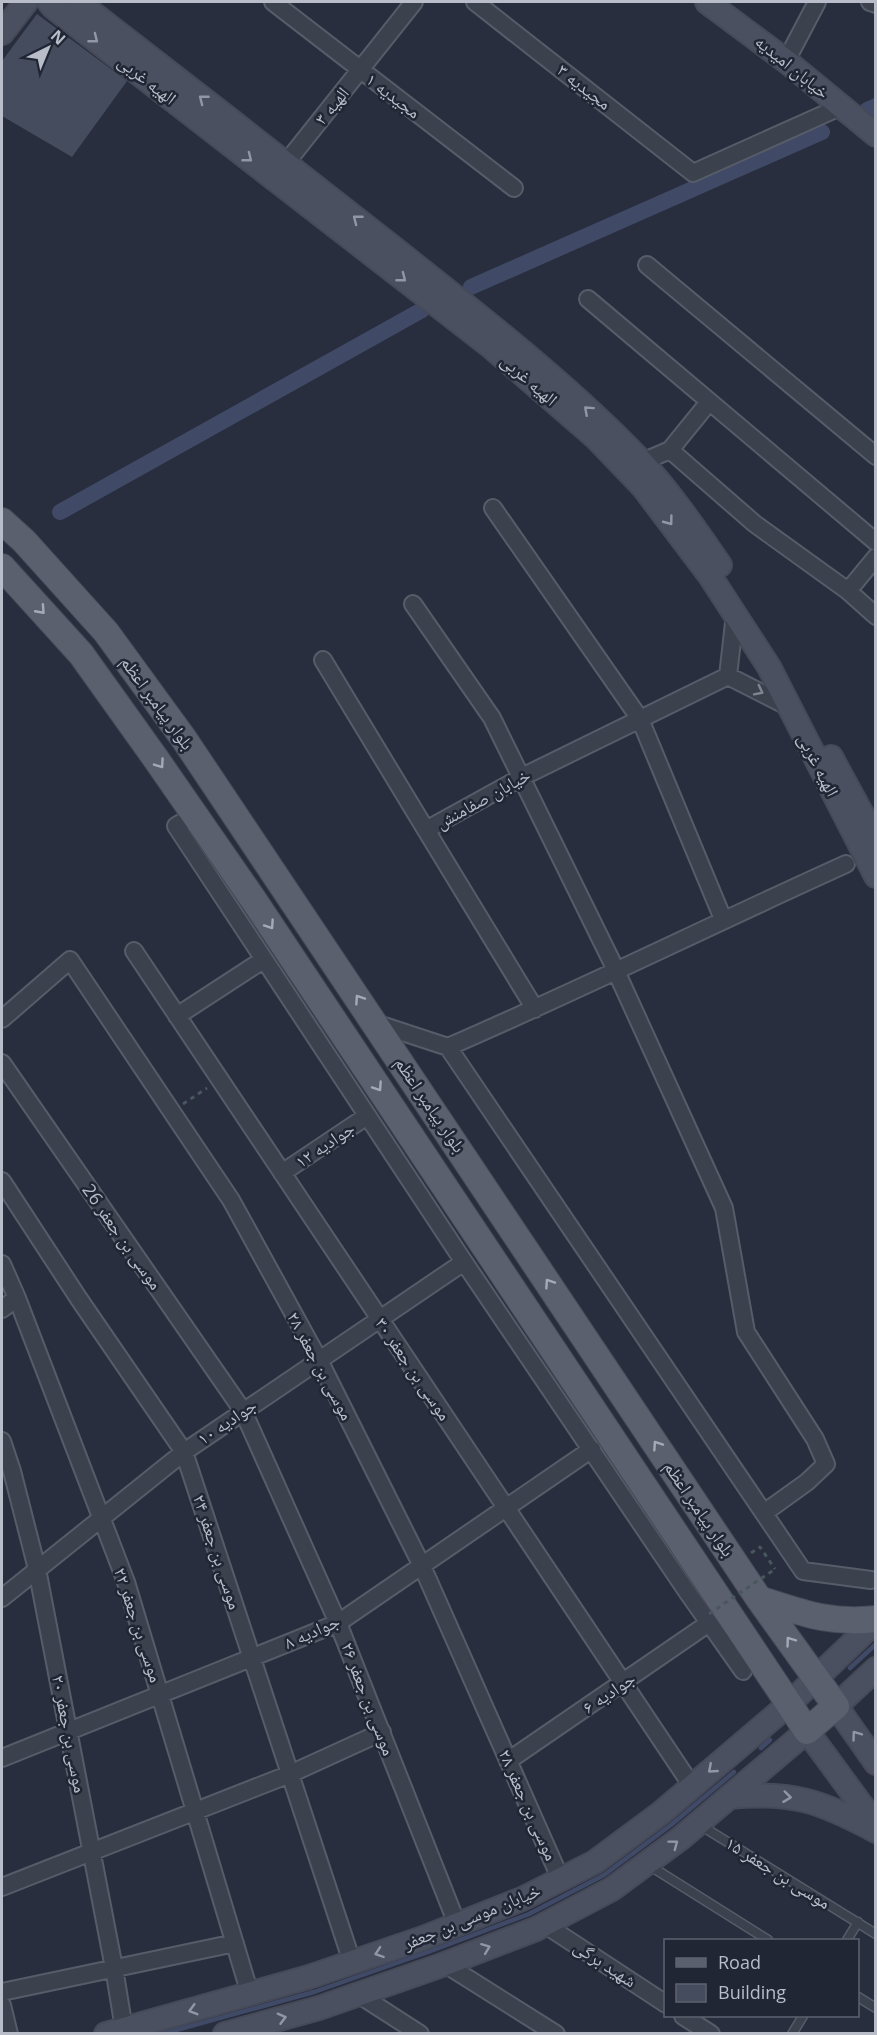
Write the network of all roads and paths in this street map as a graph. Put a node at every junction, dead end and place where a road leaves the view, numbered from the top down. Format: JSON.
{"nodes":[{"id":1,"x":26,"y":2,"type":"edge"},
{"id":2,"x":49,"y":2,"type":"edge"},
{"id":3,"x":78,"y":2,"type":"edge"},
{"id":4,"x":273,"y":2,"type":"edge"},
{"id":5,"x":414,"y":2,"type":"edge"},
{"id":6,"x":475,"y":2,"type":"edge"},
{"id":7,"x":707,"y":2,"type":"edge"},
{"id":8,"x":817,"y":2,"type":"edge"},
{"id":9,"x":870,"y":2,"type":"edge"},
{"id":10,"x":876,"y":4,"type":"edge"},
{"id":11,"x":2,"y":33,"type":"edge"},
{"id":12,"x":786,"y":61,"type":"junction"},
{"id":13,"x":360,"y":71,"type":"junction"},
{"id":14,"x":840,"y":106,"type":"junction"},
{"id":15,"x":876,"y":135,"type":"edge"},
{"id":16,"x":286,"y":163,"type":"junction"},
{"id":17,"x":514,"y":188,"type":"dead end"},
{"id":18,"x":647,"y":266,"type":"dead end"},
{"id":19,"x":588,"y":299,"type":"dead end"},
{"id":20,"x":709,"y":402,"type":"junction"},
{"id":21,"x":670,"y":450,"type":"junction"},
{"id":22,"x":876,"y":456,"type":"edge"},
{"id":23,"x":642,"y":462,"type":"junction"},
{"id":24,"x":493,"y":508,"type":"dead end"},
{"id":25,"x":2,"y":520,"type":"edge"},
{"id":26,"x":876,"y":542,"type":"edge"},
{"id":27,"x":876,"y":556,"type":"edge"},
{"id":28,"x":2,"y":567,"type":"edge"},
{"id":29,"x":848,"y":591,"type":"junction"},
{"id":30,"x":413,"y":604,"type":"dead end"},
{"id":31,"x":735,"y":614,"type":"junction"},
{"id":32,"x":876,"y":616,"type":"edge"},
{"id":33,"x":323,"y":660,"type":"dead end"},
{"id":34,"x":728,"y":676,"type":"junction"},
{"id":35,"x":789,"y":707,"type":"junction"},
{"id":36,"x":640,"y":719,"type":"junction"},
{"id":37,"x":522,"y":777,"type":"junction"},
{"id":38,"x":195,"y":815,"type":"junction"},
{"id":39,"x":426,"y":830,"type":"junction"},
{"id":40,"x":873,"y":833,"type":"edge"},
{"id":41,"x":846,"y":864,"type":"dead end"},
{"id":42,"x":876,"y":876,"type":"edge"},
{"id":43,"x":723,"y":919,"type":"junction"},
{"id":44,"x":134,"y":951,"type":"dead end"},
{"id":45,"x":263,"y":960,"type":"junction"},
{"id":46,"x":615,"y":970,"type":"junction"},
{"id":47,"x":535,"y":1009,"type":"junction"},
{"id":48,"x":177,"y":1016,"type":"junction"},
{"id":49,"x":2,"y":1019,"type":"edge"},
{"id":50,"x":375,"y":1023,"type":"junction"},
{"id":51,"x":448,"y":1047,"type":"junction"},
{"id":52,"x":2,"y":1063,"type":"edge"},
{"id":53,"x":219,"y":1080,"type":"junction"},
{"id":54,"x":171,"y":1112,"type":"junction"},
{"id":55,"x":368,"y":1116,"type":"junction"},
{"id":56,"x":282,"y":1173,"type":"junction"},
{"id":57,"x":2,"y":1181,"type":"edge"},
{"id":58,"x":464,"y":1262,"type":"junction"},
{"id":59,"x":2,"y":1264,"type":"edge"},
{"id":60,"x":17,"y":1298,"type":"junction"},
{"id":61,"x":2,"y":1309,"type":"edge"},
{"id":62,"x":379,"y":1318,"type":"junction"},
{"id":63,"x":319,"y":1359,"type":"junction"},
{"id":64,"x":243,"y":1411,"type":"junction"},
{"id":65,"x":2,"y":1442,"type":"edge"},
{"id":66,"x":592,"y":1449,"type":"junction"},
{"id":67,"x":184,"y":1452,"type":"junction"},
{"id":68,"x":507,"y":1509,"type":"junction"},
{"id":69,"x":764,"y":1513,"type":"junction"},
{"id":70,"x":101,"y":1518,"type":"junction"},
{"id":71,"x":760,"y":1547,"type":"dead end"},
{"id":72,"x":422,"y":1566,"type":"junction"},
{"id":73,"x":37,"y":1569,"type":"junction"},
{"id":74,"x":871,"y":1580,"type":"dead end"},
{"id":75,"x":2,"y":1598,"type":"edge"},
{"id":76,"x":759,"y":1599,"type":"junction"},
{"id":77,"x":709,"y":1619,"type":"junction"},
{"id":78,"x":876,"y":1620,"type":"edge"},
{"id":79,"x":338,"y":1623,"type":"junction"},
{"id":80,"x":252,"y":1658,"type":"junction"},
{"id":81,"x":876,"y":1669,"type":"edge"},
{"id":82,"x":743,"y":1671,"type":"dead end"},
{"id":83,"x":817,"y":1678,"type":"junction"},
{"id":84,"x":624,"y":1683,"type":"junction"},
{"id":85,"x":160,"y":1694,"type":"junction"},
{"id":86,"x":789,"y":1704,"type":"junction"},
{"id":87,"x":836,"y":1706,"type":"junction"},
{"id":88,"x":69,"y":1731,"type":"junction"},
{"id":89,"x":807,"y":1731,"type":"junction"},
{"id":90,"x":381,"y":1732,"type":"junction"},
{"id":91,"x":739,"y":1747,"type":"junction"},
{"id":92,"x":2,"y":1758,"type":"edge"},
{"id":93,"x":508,"y":1761,"type":"junction"},
{"id":94,"x":876,"y":1763,"type":"edge"},
{"id":95,"x":760,"y":1770,"type":"junction"},
{"id":96,"x":290,"y":1774,"type":"junction"},
{"id":97,"x":692,"y":1786,"type":"junction"},
{"id":98,"x":729,"y":1797,"type":"junction"},
{"id":99,"x":195,"y":1811,"type":"junction"},
{"id":100,"x":698,"y":1824,"type":"junction"},
{"id":101,"x":876,"y":1825,"type":"edge"},
{"id":102,"x":876,"y":1831,"type":"edge"},
{"id":103,"x":92,"y":1851,"type":"junction"},
{"id":104,"x":647,"y":1864,"type":"junction"},
{"id":105,"x":561,"y":1880,"type":"junction"},
{"id":106,"x":2,"y":1887,"type":"edge"},
{"id":107,"x":858,"y":1922,"type":"junction"},
{"id":108,"x":457,"y":1924,"type":"junction"},
{"id":109,"x":544,"y":1924,"type":"junction"},
{"id":110,"x":876,"y":1934,"type":"edge"},
{"id":111,"x":765,"y":1939,"type":"edge"},
{"id":112,"x":848,"y":1939,"type":"edge"},
{"id":113,"x":235,"y":1943,"type":"junction"},
{"id":114,"x":352,"y":1962,"type":"junction"},
{"id":115,"x":445,"y":1964,"type":"junction"},
{"id":116,"x":114,"y":1968,"type":"junction"},
{"id":117,"x":2,"y":1992,"type":"edge"},
{"id":118,"x":250,"y":1994,"type":"junction"},
{"id":119,"x":358,"y":1994,"type":"junction"},
{"id":120,"x":859,"y":1998,"type":"edge"},
{"id":121,"x":664,"y":2003,"type":"edge"},
{"id":122,"x":2,"y":2005,"type":"edge"},
{"id":123,"x":876,"y":2008,"type":"edge"},
{"id":124,"x":685,"y":2017,"type":"edge"},
{"id":125,"x":802,"y":2017,"type":"edge"},
{"id":126,"x":253,"y":2030,"type":"edge"},
{"id":127,"x":115,"y":2031,"type":"edge"},
{"id":128,"x":9,"y":2034,"type":"edge"},
{"id":129,"x":225,"y":2034,"type":"edge"},
{"id":130,"x":420,"y":2034,"type":"edge"},
{"id":131,"x":556,"y":2034,"type":"edge"},
{"id":132,"x":711,"y":2034,"type":"edge"},
{"id":133,"x":792,"y":2034,"type":"edge"}],
"edges":[{"from":1,"to":11,"type":"street"},
{"from":2,"to":31,"type":"street","name":"الهیه غربی","one_way":true},
{"from":16,"to":3,"type":"street","name":"الهیه غربی","one_way":true},
{"from":4,"to":13,"type":"street","name":"مجیدیه ۱"},
{"from":5,"to":13,"type":"street","name":"الهیه ۳"},
{"from":6,"to":14,"type":"street","name":"مجیدیه ۳"},
{"from":7,"to":12,"type":"street","name":"خیابان امیدیه"},
{"from":8,"to":12,"type":"street"},
{"from":9,"to":10,"type":"street"},
{"from":12,"to":14,"type":"street","name":"خیابان امیدیه"},
{"from":13,"to":16,"type":"street","name":"الهیه ۳"},
{"from":13,"to":17,"type":"street","name":"مجیدیه ۱"},
{"from":14,"to":15,"type":"street","name":"خیابان امیدیه"},
{"from":23,"to":16,"type":"street","name":"الهیه غربی","one_way":true},
{"from":18,"to":22,"type":"street"},
{"from":19,"to":20,"type":"street"},
{"from":20,"to":21,"type":"street"},
{"from":20,"to":26,"type":"street"},
{"from":21,"to":23,"type":"street"},
{"from":21,"to":29,"type":"street"},
{"from":23,"to":40,"type":"street","name":"الهیه غربی"},
{"from":24,"to":36,"type":"street"},
{"from":50,"to":25,"type":"main road","name":"بلوار پیامبر اعظم","one_way":true},
{"from":27,"to":29,"type":"street"},
{"from":28,"to":38,"type":"main road","name":"بلوار پیامبر اعظم","one_way":true},
{"from":29,"to":32,"type":"street"},
{"from":30,"to":37,"type":"street"},
{"from":31,"to":34,"type":"street"},
{"from":31,"to":35,"type":"street","name":"الهیه غربی"},
{"from":33,"to":39,"type":"street"},
{"from":34,"to":35,"type":"street","one_way":true},
{"from":34,"to":36,"type":"street","name":"خیابان صفامنش"},
{"from":35,"to":42,"type":"street","name":"الهیه غربی"},
{"from":36,"to":37,"type":"street","name":"خیابان صفامنش"},
{"from":36,"to":43,"type":"street"},
{"from":37,"to":39,"type":"street","name":"خیابان صفامنش"},
{"from":37,"to":46,"type":"street"},
{"from":38,"to":45,"type":"street"},
{"from":38,"to":86,"type":"main road","name":"بلوار پیامبر اعظم","one_way":true},
{"from":39,"to":47,"type":"street","name":"خیابان صفامنش"},
{"from":41,"to":43,"type":"street"},
{"from":43,"to":46,"type":"street"},
{"from":44,"to":48,"type":"street","name":"موسی بن جعفر ۳۰"},
{"from":45,"to":48,"type":"street"},
{"from":45,"to":55,"type":"street"},
{"from":46,"to":47,"type":"street"},
{"from":46,"to":69,"type":"street"},
{"from":47,"to":51,"type":"street"},
{"from":48,"to":53,"type":"street","name":"موسی بن جعفر ۳۰"},
{"from":49,"to":54,"type":"street","name":"موسی بن جعفر ۲۸"},
{"from":50,"to":51,"type":"street"},
{"from":76,"to":50,"type":"main road","name":"بلوار پیامبر اعظم","one_way":true},
{"from":51,"to":69,"type":"street"},
{"from":52,"to":64,"type":"street","name":"موسی بن جعفر 26"},
{"from":53,"to":54,"type":"path"},
{"from":53,"to":56,"type":"street","name":"موسی بن جعفر ۳۰"},
{"from":54,"to":63,"type":"street","name":"موسی بن جعفر ۲۸"},
{"from":55,"to":56,"type":"street","name":"جوادیه ۱۲"},
{"from":55,"to":58,"type":"street"},
{"from":56,"to":62,"type":"street","name":"موسی بن جعفر ۳۰"},
{"from":57,"to":67,"type":"street","name":"موسی بن جعفر ۲۴"},
{"from":58,"to":62,"type":"street","name":"جوادیه ۱۰"},
{"from":58,"to":66,"type":"street"},
{"from":59,"to":60,"type":"street","name":"موسی بن جعفر ۲۲"},
{"from":60,"to":61,"type":"street"},
{"from":60,"to":70,"type":"street","name":"موسی بن جعفر ۲۲"},
{"from":62,"to":63,"type":"street","name":"جوادیه ۱۰"},
{"from":62,"to":68,"type":"street","name":"موسی بن جعفر ۳۰"},
{"from":63,"to":64,"type":"street","name":"جوادیه ۱۰"},
{"from":63,"to":72,"type":"street","name":"موسی بن جعفر ۲۸"},
{"from":64,"to":67,"type":"street","name":"جوادیه ۱۰"},
{"from":64,"to":79,"type":"street","name":"موسی بن جعفر ۲۶"},
{"from":65,"to":73,"type":"street","name":"موسی بن جعفر ۲۰"},
{"from":66,"to":68,"type":"street","name":"جوادیه ۸"},
{"from":66,"to":77,"type":"street"},
{"from":67,"to":70,"type":"street","name":"جوادیه ۱۰"},
{"from":67,"to":80,"type":"street","name":"موسی بن جعفر ۲۴"},
{"from":68,"to":72,"type":"street","name":"جوادیه ۸"},
{"from":68,"to":84,"type":"street","name":"موسی بن جعفر ۳۰"},
{"from":69,"to":74,"type":"street"},
{"from":70,"to":73,"type":"street","name":"جوادیه ۱۰"},
{"from":70,"to":85,"type":"street","name":"موسی بن جعفر ۲۲"},
{"from":71,"to":77,"type":"path","bridge":true},
{"from":72,"to":79,"type":"street","name":"جوادیه ۸"},
{"from":72,"to":93,"type":"street","name":"موسی بن جعفر ۲۸"},
{"from":73,"to":75,"type":"street","name":"جوادیه ۱۰"},
{"from":73,"to":88,"type":"street","name":"موسی بن جعفر ۲۰"},
{"from":76,"to":78,"type":"main road"},
{"from":83,"to":76,"type":"main road","name":"بلوار پیامبر اعظم","one_way":true},
{"from":77,"to":82,"type":"street"},
{"from":77,"to":84,"type":"street","name":"جوادیه ۶"},
{"from":78,"to":83,"type":"street","name":"خیابان موسی بن جعفر"},
{"from":79,"to":80,"type":"street","name":"جوادیه ۸"},
{"from":79,"to":90,"type":"street","name":"موسی بن جعفر ۲۶"},
{"from":80,"to":85,"type":"street","name":"جوادیه ۸"},
{"from":80,"to":96,"type":"street","name":"موسی بن جعفر ۲۴"},
{"from":81,"to":87,"type":"street"},
{"from":83,"to":86,"type":"street","name":"خیابان موسی بن جعفر"},
{"from":83,"to":87,"type":"main road","name":"بلوار پیامبر اعظم"},
{"from":84,"to":93,"type":"street","name":"جوادیه ۶"},
{"from":84,"to":97,"type":"street","name":"موسی بن جعفر ۳۰"},
{"from":85,"to":88,"type":"street","name":"جوادیه ۸"},
{"from":85,"to":99,"type":"street","name":"موسی بن جعفر ۲۲"},
{"from":86,"to":89,"type":"main road","name":"بلوار پیامبر اعظم"},
{"from":86,"to":91,"type":"street","name":"خیابان موسی بن جعفر"},
{"from":87,"to":89,"type":"main road"},
{"from":94,"to":87,"type":"street","one_way":true},
{"from":88,"to":92,"type":"street","name":"جوادیه ۸"},
{"from":88,"to":103,"type":"street","name":"موسی بن جعفر ۲۰"},
{"from":89,"to":95,"type":"street","name":"خیابان موسی بن جعفر"},
{"from":89,"to":101,"type":"street"},
{"from":90,"to":96,"type":"street"},
{"from":90,"to":108,"type":"street","name":"موسی بن جعفر ۲۶"},
{"from":91,"to":95,"type":"street"},
{"from":91,"to":97,"type":"street","name":"خیابان موسی بن جعفر","one_way":true},
{"from":93,"to":105,"type":"street","name":"موسی بن جعفر ۲۸"},
{"from":95,"to":98,"type":"street","name":"خیابان موسی بن جعفر"},
{"from":96,"to":99,"type":"street"},
{"from":96,"to":114,"type":"street","name":"موسی بن جعفر ۲۴"},
{"from":97,"to":105,"type":"street","name":"خیابان موسی بن جعفر"},
{"from":98,"to":100,"type":"street","name":"خیابان موسی بن جعفر"},
{"from":98,"to":102,"type":"street","one_way":true},
{"from":99,"to":103,"type":"street"},
{"from":99,"to":113,"type":"street","name":"موسی بن جعفر ۲۲"},
{"from":104,"to":100,"type":"street","name":"خیابان موسی بن جعفر","one_way":true},
{"from":100,"to":107,"type":"lane","name":"موسی بن جعفر ۱۵"},
{"from":103,"to":106,"type":"street"},
{"from":103,"to":116,"type":"street","name":"موسی بن جعفر ۲۰"},
{"from":104,"to":109,"type":"street","name":"خیابان موسی بن جعفر"},
{"from":104,"to":111,"type":"lane"},
{"from":105,"to":108,"type":"street","name":"خیابان موسی بن جعفر"},
{"from":107,"to":110,"type":"lane","name":"موسی بن جعفر ۱۵"},
{"from":107,"to":112,"type":"lane"},
{"from":108,"to":114,"type":"street","name":"خیابان موسی بن جعفر","one_way":true},
{"from":115,"to":109,"type":"street","name":"خیابان موسی بن جعفر","one_way":true},
{"from":109,"to":121,"type":"street","name":"شهید برگی"},
{"from":113,"to":116,"type":"street"},
{"from":113,"to":118,"type":"street","name":"موسی بن جعفر ۲۲"},
{"from":114,"to":118,"type":"street","name":"خیابان موسی بن جعفر"},
{"from":115,"to":119,"type":"street","name":"خیابان موسی بن جعفر"},
{"from":115,"to":131,"type":"street"},
{"from":116,"to":117,"type":"street"},
{"from":116,"to":127,"type":"street","name":"موسی بن جعفر ۲۰"},
{"from":118,"to":127,"type":"street","name":"خیابان موسی بن جعفر","one_way":true},
{"from":126,"to":119,"type":"street","name":"خیابان موسی بن جعفر","one_way":true},
{"from":119,"to":130,"type":"street"},
{"from":120,"to":123,"type":"lane"},
{"from":122,"to":128,"type":"street"},
{"from":124,"to":132,"type":"street"},
{"from":125,"to":133,"type":"lane"},
{"from":126,"to":129,"type":"street","name":"خیابان موسی بن جعفر"}]}
